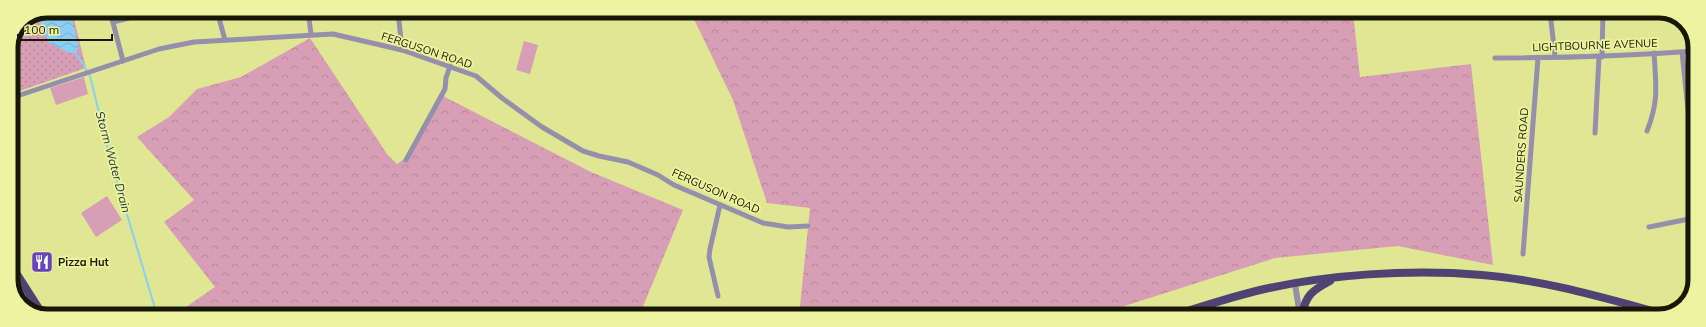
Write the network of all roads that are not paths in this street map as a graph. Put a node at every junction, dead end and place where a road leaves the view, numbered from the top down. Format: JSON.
{"nodes":[{"id":1,"x":112,"y":18,"type":"edge"},
{"id":2,"x":129,"y":18,"type":"edge"},
{"id":3,"x":220,"y":18,"type":"edge"},
{"id":4,"x":309,"y":18,"type":"edge"},
{"id":5,"x":399,"y":18,"type":"edge"},
{"id":6,"x":1551,"y":18,"type":"edge"},
{"id":7,"x":1604,"y":18,"type":"edge"},
{"id":8,"x":113,"y":22,"type":"junction"},
{"id":9,"x":311,"y":34,"type":"junction"},
{"id":10,"x":225,"y":40,"type":"junction"},
{"id":11,"x":402,"y":50,"type":"junction"},
{"id":12,"x":1682,"y":52,"type":"junction"},
{"id":13,"x":1688,"y":52,"type":"edge"},
{"id":14,"x":1654,"y":54,"type":"junction"},
{"id":15,"x":1555,"y":56,"type":"junction"},
{"id":16,"x":1601,"y":57,"type":"junction"},
{"id":17,"x":1495,"y":58,"type":"dead end"},
{"id":18,"x":1538,"y":58,"type":"junction"},
{"id":19,"x":123,"y":61,"type":"junction"},
{"id":20,"x":450,"y":66,"type":"junction"},
{"id":21,"x":18,"y":96,"type":"edge"},
{"id":22,"x":1688,"y":110,"type":"dead end"},
{"id":23,"x":1648,"y":131,"type":"dead end"},
{"id":24,"x":1595,"y":133,"type":"dead end"},
{"id":25,"x":406,"y":160,"type":"dead end"},
{"id":26,"x":720,"y":205,"type":"junction"},
{"id":27,"x":1688,"y":219,"type":"joint"},
{"id":28,"x":808,"y":226,"type":"dead end"},
{"id":29,"x":1649,"y":227,"type":"dead end"},
{"id":30,"x":1523,"y":254,"type":"dead end"},
{"id":31,"x":18,"y":276,"type":"edge"},
{"id":32,"x":1334,"y":279,"type":"junction"},
{"id":33,"x":1688,"y":279,"type":"dead end"},
{"id":34,"x":1295,"y":284,"type":"junction"},
{"id":35,"x":718,"y":296,"type":"dead end"},
{"id":36,"x":38,"y":307,"type":"edge"},
{"id":37,"x":1196,"y":309,"type":"edge"},
{"id":38,"x":1300,"y":309,"type":"edge"},
{"id":39,"x":1303,"y":309,"type":"edge"},
{"id":40,"x":1645,"y":309,"type":"edge"}],
"edges":[{"from":1,"to":8,"type":"street"},
{"from":2,"to":8,"type":"street"},
{"from":3,"to":10,"type":"street"},
{"from":4,"to":9,"type":"street"},
{"from":5,"to":11,"type":"street"},
{"from":6,"to":15,"type":"street"},
{"from":7,"to":16,"type":"street"},
{"from":8,"to":19,"type":"street"},
{"from":9,"to":10,"type":"street","name":"FERGUSON ROAD"},
{"from":9,"to":11,"type":"street","name":"FERGUSON ROAD"},
{"from":10,"to":19,"type":"street","name":"FERGUSON ROAD"},
{"from":11,"to":20,"type":"street","name":"FERGUSON ROAD"},
{"from":12,"to":13,"type":"street","name":"LIGHTBOURNE AVENUE"},
{"from":12,"to":14,"type":"street","name":"LIGHTBOURNE AVENUE"},
{"from":12,"to":22,"type":"street"},
{"from":14,"to":16,"type":"street","name":"LIGHTBOURNE AVENUE"},
{"from":14,"to":23,"type":"street"},
{"from":15,"to":16,"type":"street","name":"LIGHTBOURNE AVENUE"},
{"from":15,"to":18,"type":"street","name":"LIGHTBOURNE AVENUE"},
{"from":16,"to":24,"type":"street"},
{"from":17,"to":18,"type":"street","name":"LIGHTBOURNE AVENUE"},
{"from":18,"to":30,"type":"street","name":"SAUNDERS ROAD"},
{"from":19,"to":21,"type":"street","name":"FERGUSON ROAD"},
{"from":20,"to":25,"type":"street"},
{"from":20,"to":26,"type":"street","name":"FERGUSON ROAD"},
{"from":26,"to":28,"type":"street","name":"FERGUSON ROAD"},
{"from":26,"to":35,"type":"street"},
{"from":27,"to":29,"type":"street"},
{"from":27,"to":33,"type":"street"},
{"from":31,"to":36,"type":"highway"},
{"from":32,"to":34,"type":"highway"},
{"from":32,"to":39,"type":"highway"},
{"from":32,"to":40,"type":"highway"},
{"from":34,"to":37,"type":"highway"},
{"from":34,"to":38,"type":"street"}]}
